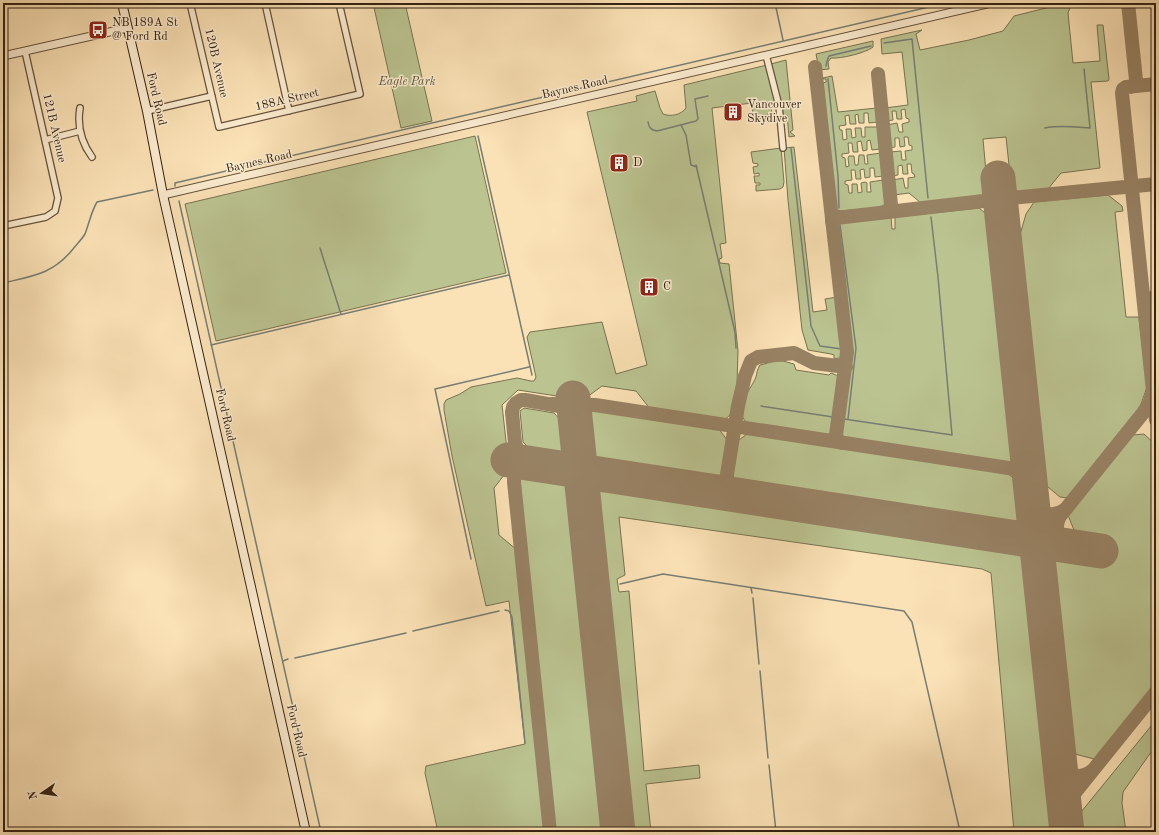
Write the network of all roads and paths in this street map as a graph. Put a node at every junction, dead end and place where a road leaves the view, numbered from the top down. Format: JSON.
{"nodes":[{"id":1,"x":122,"y":3,"type":"edge"},
{"id":2,"x":190,"y":3,"type":"edge"},
{"id":3,"x":265,"y":3,"type":"edge"},
{"id":4,"x":339,"y":3,"type":"edge"},
{"id":5,"x":991,"y":3,"type":"edge"},
{"id":6,"x":127,"y":28,"type":"junction"},
{"id":7,"x":25,"y":51,"type":"junction"},
{"id":8,"x":766,"y":55,"type":"junction"},
{"id":9,"x":3,"y":56,"type":"edge"},
{"id":10,"x":212,"y":96,"type":"junction"},
{"id":11,"x":80,"y":108,"type":"dead end"},
{"id":12,"x":147,"y":110,"type":"junction"},
{"id":13,"x":289,"y":111,"type":"junction"},
{"id":14,"x":219,"y":127,"type":"joint"},
{"id":15,"x":80,"y":131,"type":"junction"},
{"id":16,"x":45,"y":140,"type":"junction"},
{"id":17,"x":783,"y":148,"type":"dead end"},
{"id":18,"x":92,"y":157,"type":"dead end"},
{"id":19,"x":163,"y":196,"type":"junction"},
{"id":20,"x":3,"y":226,"type":"edge"},
{"id":21,"x":306,"y":832,"type":"edge"}],
"edges":[{"from":1,"to":6,"type":"main road","name":"Ford Road"},
{"from":2,"to":10,"type":"street","name":"120B Avenue"},
{"from":3,"to":13,"type":"street"},
{"from":4,"to":13,"type":"street","name":"188A Street"},
{"from":5,"to":8,"type":"street","name":"Baynes Road"},
{"from":6,"to":7,"type":"street"},
{"from":6,"to":12,"type":"main road","name":"Ford Road"},
{"from":7,"to":9,"type":"street"},
{"from":7,"to":16,"type":"street","name":"121B Avenue"},
{"from":8,"to":17,"type":"street"},
{"from":8,"to":19,"type":"street","name":"Baynes Road"},
{"from":10,"to":12,"type":"street"},
{"from":10,"to":14,"type":"street","name":"120B Avenue"},
{"from":11,"to":15,"type":"street"},
{"from":12,"to":19,"type":"main road","name":"Ford Road"},
{"from":13,"to":14,"type":"street","name":"188A Street"},
{"from":15,"to":16,"type":"street"},
{"from":15,"to":18,"type":"street"},
{"from":16,"to":20,"type":"street","name":"121B Avenue"},
{"from":19,"to":21,"type":"main road","name":"Ford Road"}]}
